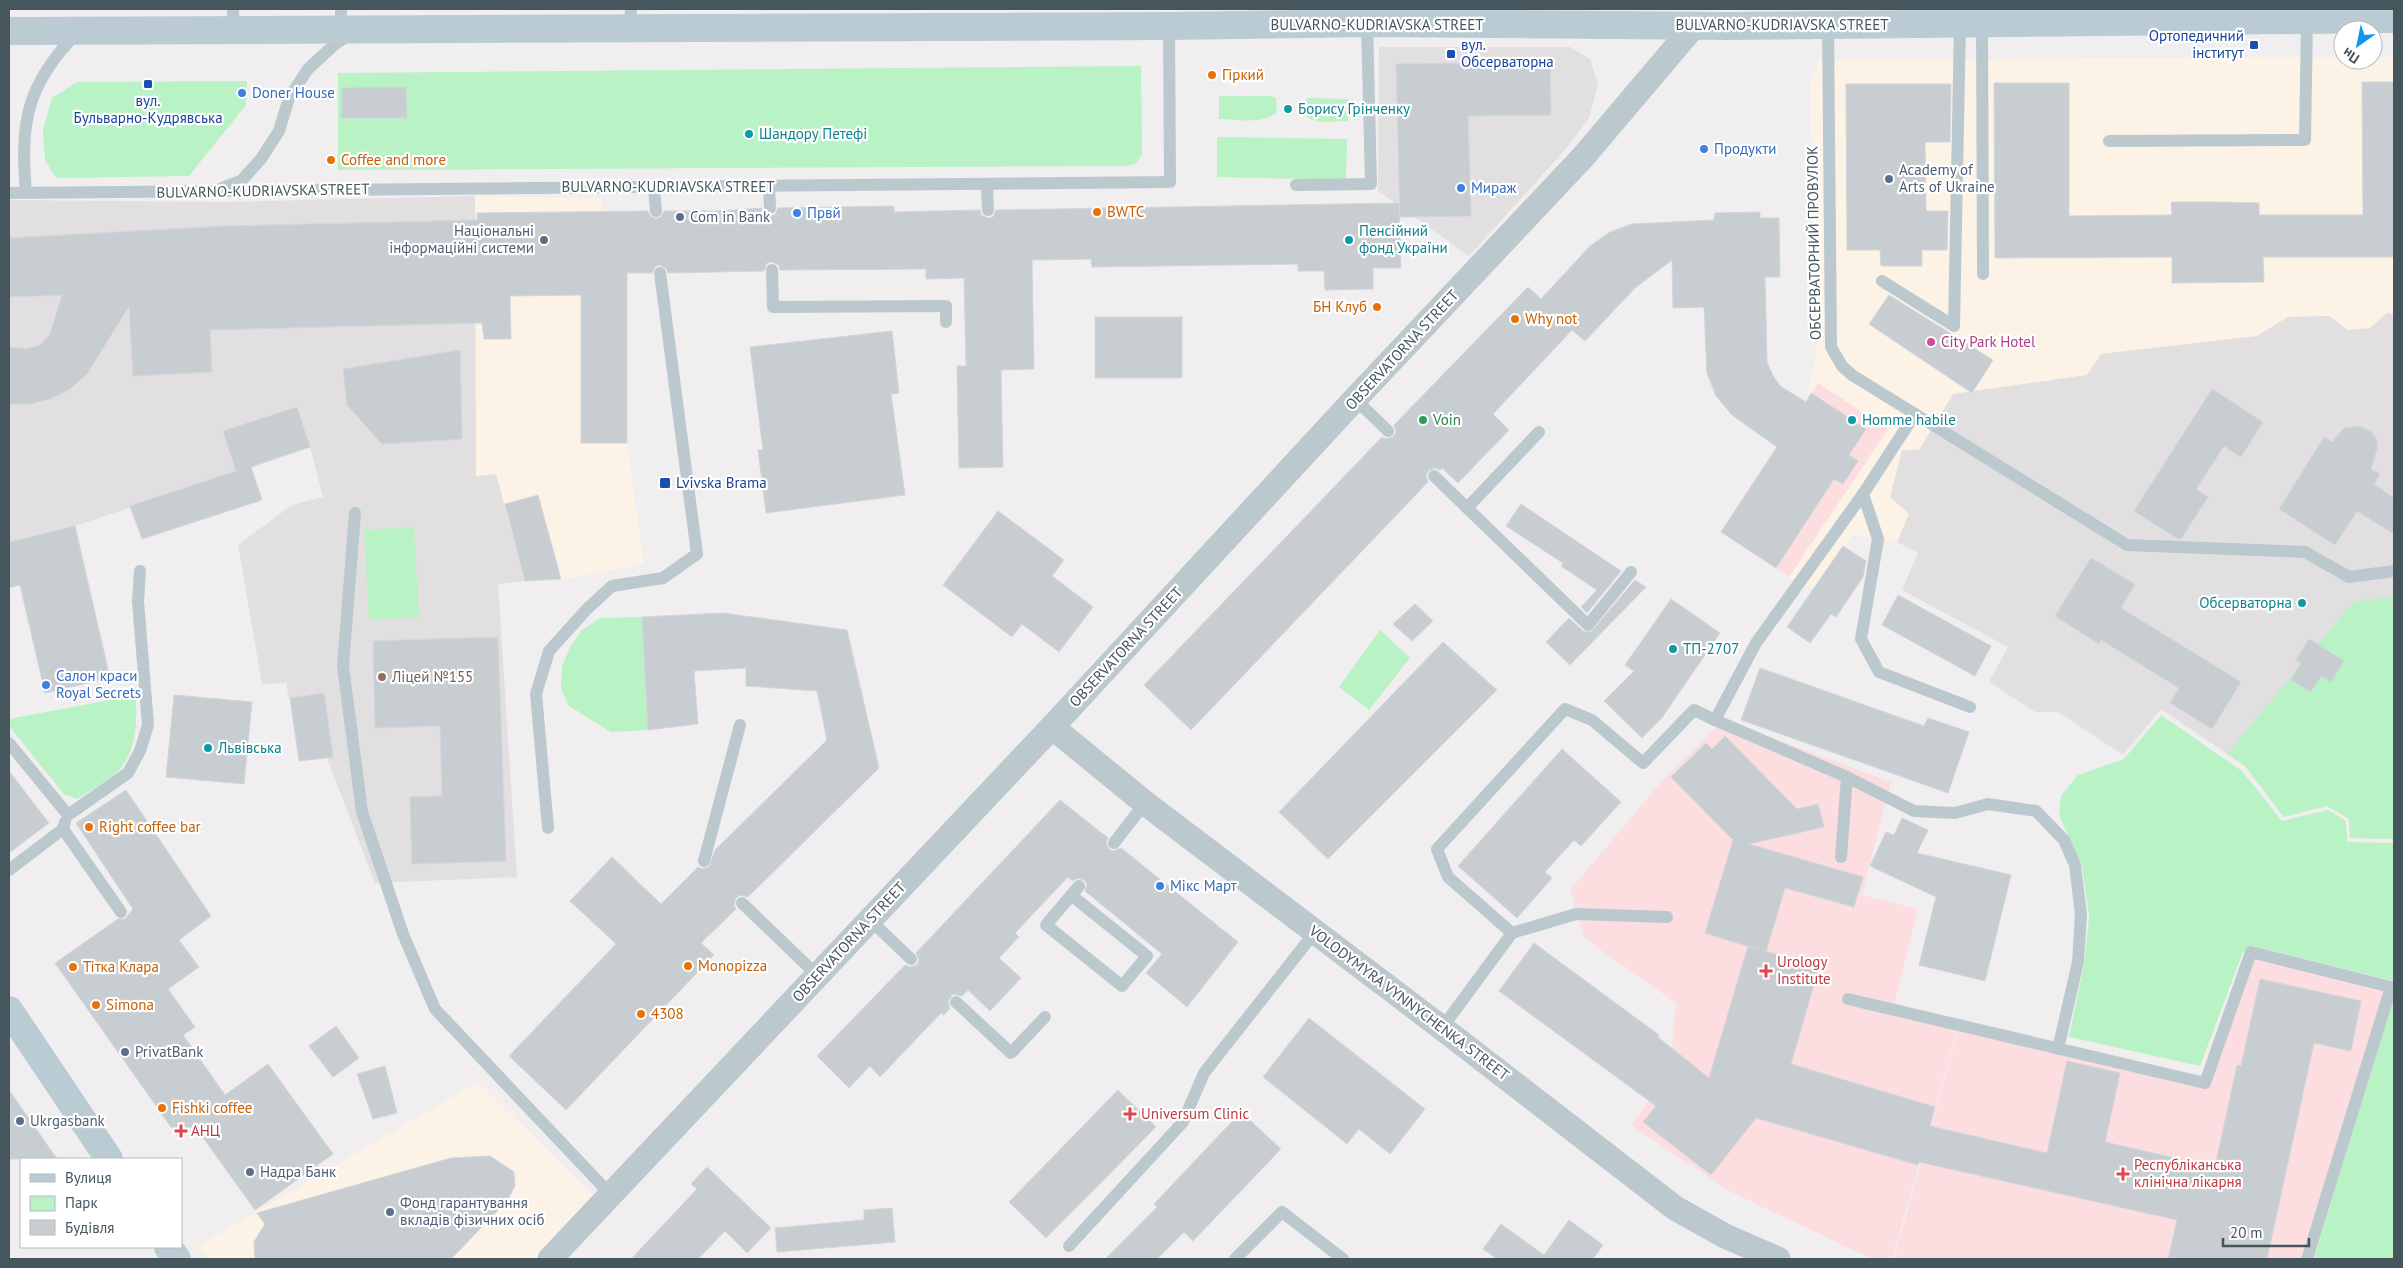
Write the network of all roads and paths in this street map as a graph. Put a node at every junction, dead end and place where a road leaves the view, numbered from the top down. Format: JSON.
{"nodes":[{"id":1,"x":1915,"y":16,"type":"edge"},
{"id":2,"x":2300,"y":16,"type":"edge"},
{"id":3,"x":1220,"y":17,"type":"edge"},
{"id":4,"x":1473,"y":17,"type":"edge"},
{"id":5,"x":1782,"y":17,"type":"edge"},
{"id":6,"x":1356,"y":18,"type":"edge"},
{"id":7,"x":234,"y":19,"type":"edge"},
{"id":8,"x":631,"y":19,"type":"edge"},
{"id":9,"x":2394,"y":19,"type":"edge"},
{"id":10,"x":346,"y":23,"type":"edge"},
{"id":11,"x":1971,"y":24,"type":"junction"},
{"id":12,"x":1828,"y":25,"type":"junction"},
{"id":13,"x":1169,"y":26,"type":"junction"},
{"id":14,"x":1694,"y":26,"type":"junction"},
{"id":15,"x":9,"y":31,"type":"edge"},
{"id":16,"x":80,"y":31,"type":"junction"},
{"id":17,"x":2109,"y":141,"type":"dead end"},
{"id":18,"x":987,"y":184,"type":"junction"},
{"id":19,"x":1296,"y":184,"type":"dead end"},
{"id":20,"x":769,"y":186,"type":"junction"},
{"id":21,"x":654,"y":187,"type":"junction"},
{"id":22,"x":212,"y":191,"type":"junction"},
{"id":23,"x":9,"y":193,"type":"edge"},
{"id":24,"x":26,"y":193,"type":"junction"},
{"id":25,"x":770,"y":208,"type":"dead end"},
{"id":26,"x":988,"y":210,"type":"dead end"},
{"id":27,"x":656,"y":211,"type":"dead end"},
{"id":28,"x":772,"y":270,"type":"dead end"},
{"id":29,"x":660,"y":273,"type":"dead end"},
{"id":30,"x":1983,"y":274,"type":"dead end"},
{"id":31,"x":1882,"y":281,"type":"dead end"},
{"id":32,"x":946,"y":322,"type":"dead end"},
{"id":33,"x":1355,"y":399,"type":"junction"},
{"id":34,"x":1915,"y":414,"type":"junction"},
{"id":35,"x":1388,"y":431,"type":"dead end"},
{"id":36,"x":1539,"y":432,"type":"dead end"},
{"id":37,"x":1434,"y":476,"type":"dead end"},
{"id":38,"x":1863,"y":494,"type":"junction"},
{"id":39,"x":1467,"y":508,"type":"junction"},
{"id":40,"x":355,"y":513,"type":"dead end"},
{"id":41,"x":2394,"y":570,"type":"edge"},
{"id":42,"x":140,"y":572,"type":"dead end"},
{"id":43,"x":1631,"y":572,"type":"dead end"},
{"id":44,"x":1970,"y":707,"type":"dead end"},
{"id":45,"x":1715,"y":720,"type":"junction"},
{"id":46,"x":740,"y":725,"type":"dead end"},
{"id":47,"x":1052,"y":727,"type":"junction"},
{"id":48,"x":9,"y":744,"type":"edge"},
{"id":49,"x":1847,"y":777,"type":"junction"},
{"id":50,"x":1145,"y":803,"type":"junction"},
{"id":51,"x":68,"y":815,"type":"junction"},
{"id":52,"x":548,"y":828,"type":"dead end"},
{"id":53,"x":62,"y":829,"type":"junction"},
{"id":54,"x":1114,"y":842,"type":"dead end"},
{"id":55,"x":1841,"y":857,"type":"dead end"},
{"id":56,"x":704,"y":861,"type":"dead end"},
{"id":57,"x":9,"y":870,"type":"edge"},
{"id":58,"x":1075,"y":890,"type":"joint"},
{"id":59,"x":742,"y":902,"type":"dead end"},
{"id":60,"x":121,"y":912,"type":"dead end"},
{"id":61,"x":1667,"y":917,"type":"dead end"},
{"id":62,"x":870,"y":920,"type":"junction"},
{"id":63,"x":1316,"y":932,"type":"junction"},
{"id":64,"x":1512,"y":933,"type":"junction"},
{"id":65,"x":910,"y":959,"type":"dead end"},
{"id":66,"x":818,"y":976,"type":"junction"},
{"id":67,"x":1848,"y":999,"type":"dead end"},
{"id":68,"x":956,"y":1002,"type":"dead end"},
{"id":69,"x":9,"y":1010,"type":"edge"},
{"id":70,"x":1045,"y":1018,"type":"dead end"},
{"id":71,"x":1442,"y":1028,"type":"junction"},
{"id":72,"x":2058,"y":1049,"type":"junction"},
{"id":73,"x":108,"y":1158,"type":"edge"},
{"id":74,"x":611,"y":1195,"type":"junction"},
{"id":75,"x":1068,"y":1246,"type":"dead end"},
{"id":76,"x":169,"y":1248,"type":"edge"},
{"id":77,"x":176,"y":1259,"type":"edge"},
{"id":78,"x":550,"y":1259,"type":"edge"},
{"id":79,"x":1235,"y":1259,"type":"edge"},
{"id":80,"x":1343,"y":1259,"type":"edge"},
{"id":81,"x":1778,"y":1259,"type":"edge"},
{"id":82,"x":2306,"y":1259,"type":"edge"}],
"edges":[{"from":1,"to":11,"type":"main road","name":"BULVARNO-KUDRIAVSKA STREET"},
{"from":1,"to":12,"type":"main road","name":"BULVARNO-KUDRIAVSKA STREET"},
{"from":2,"to":9,"type":"main road","name":"BULVARNO-KUDRIAVSKA STREET"},
{"from":2,"to":11,"type":"main road","name":"BULVARNO-KUDRIAVSKA STREET"},
{"from":2,"to":17,"type":"lane"},
{"from":3,"to":6,"type":"main road","name":"BULVARNO-KUDRIAVSKA STREET"},
{"from":3,"to":13,"type":"main road","name":"BULVARNO-KUDRIAVSKA STREET"},
{"from":4,"to":6,"type":"main road","name":"BULVARNO-KUDRIAVSKA STREET"},
{"from":4,"to":14,"type":"main road","name":"BULVARNO-KUDRIAVSKA STREET"},
{"from":5,"to":12,"type":"main road","name":"BULVARNO-KUDRIAVSKA STREET"},
{"from":5,"to":14,"type":"main road","name":"BULVARNO-KUDRIAVSKA STREET"},
{"from":6,"to":19,"type":"lane"},
{"from":7,"to":10,"type":"main road","name":"BULVARNO-KUDRIAVSKA STREET"},
{"from":7,"to":16,"type":"main road","name":"BULVARNO-KUDRIAVSKA STREET"},
{"from":8,"to":10,"type":"main road","name":"BULVARNO-KUDRIAVSKA STREET"},
{"from":8,"to":13,"type":"main road","name":"BULVARNO-KUDRIAVSKA STREET"},
{"from":10,"to":22,"type":"lane"},
{"from":11,"to":30,"type":"lane"},
{"from":11,"to":31,"type":"lane"},
{"from":12,"to":34,"type":"lane","name":"ОБСЕРВАТОРНИЙ ПРОВУЛОК"},
{"from":13,"to":18,"type":"lane","name":"BULVARNO-KUDRIAVSKA STREET"},
{"from":14,"to":33,"type":"street","name":"OBSERVATORNA STREET"},
{"from":15,"to":16,"type":"main road","name":"BULVARNO-KUDRIAVSKA STREET"},
{"from":16,"to":24,"type":"lane"},
{"from":18,"to":20,"type":"lane","name":"BULVARNO-KUDRIAVSKA STREET"},
{"from":18,"to":26,"type":"lane"},
{"from":20,"to":21,"type":"lane","name":"BULVARNO-KUDRIAVSKA STREET"},
{"from":20,"to":25,"type":"lane"},
{"from":21,"to":22,"type":"lane","name":"BULVARNO-KUDRIAVSKA STREET"},
{"from":21,"to":27,"type":"lane"},
{"from":22,"to":24,"type":"lane","name":"BULVARNO-KUDRIAVSKA STREET"},
{"from":23,"to":24,"type":"lane","name":"BULVARNO-KUDRIAVSKA STREET"},
{"from":28,"to":32,"type":"lane"},
{"from":29,"to":52,"type":"lane"},
{"from":33,"to":35,"type":"lane"},
{"from":33,"to":47,"type":"street","name":"OBSERVATORNA STREET"},
{"from":34,"to":38,"type":"lane"},
{"from":34,"to":41,"type":"lane","name":"ОБСЕРВАТОРНИЙ ПРОВУЛОК"},
{"from":36,"to":39,"type":"lane"},
{"from":37,"to":39,"type":"lane"},
{"from":38,"to":44,"type":"lane"},
{"from":38,"to":45,"type":"lane"},
{"from":39,"to":43,"type":"lane"},
{"from":40,"to":74,"type":"lane"},
{"from":42,"to":51,"type":"lane"},
{"from":45,"to":49,"type":"lane"},
{"from":45,"to":64,"type":"lane"},
{"from":46,"to":56,"type":"lane"},
{"from":47,"to":50,"type":"street","name":"VOLODYMYRA VYNNYCHENKA STREET"},
{"from":47,"to":62,"type":"street","name":"OBSERVATORNA STREET"},
{"from":48,"to":51,"type":"lane"},
{"from":49,"to":55,"type":"lane"},
{"from":49,"to":72,"type":"lane"},
{"from":50,"to":54,"type":"lane"},
{"from":50,"to":63,"type":"street","name":"VOLODYMYRA VYNNYCHENKA STREET"},
{"from":51,"to":53,"type":"lane"},
{"from":53,"to":57,"type":"lane"},
{"from":53,"to":60,"type":"lane"},
{"from":58,"to":58,"type":"lane"},
{"from":59,"to":66,"type":"lane"},
{"from":61,"to":64,"type":"lane"},
{"from":62,"to":65,"type":"lane"},
{"from":62,"to":66,"type":"street","name":"OBSERVATORNA STREET"},
{"from":63,"to":71,"type":"street","name":"VOLODYMYRA VYNNYCHENKA STREET"},
{"from":63,"to":75,"type":"lane"},
{"from":64,"to":71,"type":"lane"},
{"from":66,"to":74,"type":"street","name":"OBSERVATORNA STREET"},
{"from":67,"to":72,"type":"lane"},
{"from":68,"to":70,"type":"lane"},
{"from":69,"to":73,"type":"main road"},
{"from":71,"to":81,"type":"street","name":"VOLODYMYRA VYNNYCHENKA STREET"},
{"from":72,"to":82,"type":"lane"},
{"from":74,"to":78,"type":"street","name":"OBSERVATORNA STREET"},
{"from":76,"to":77,"type":"main road"},
{"from":79,"to":80,"type":"lane"}]}
